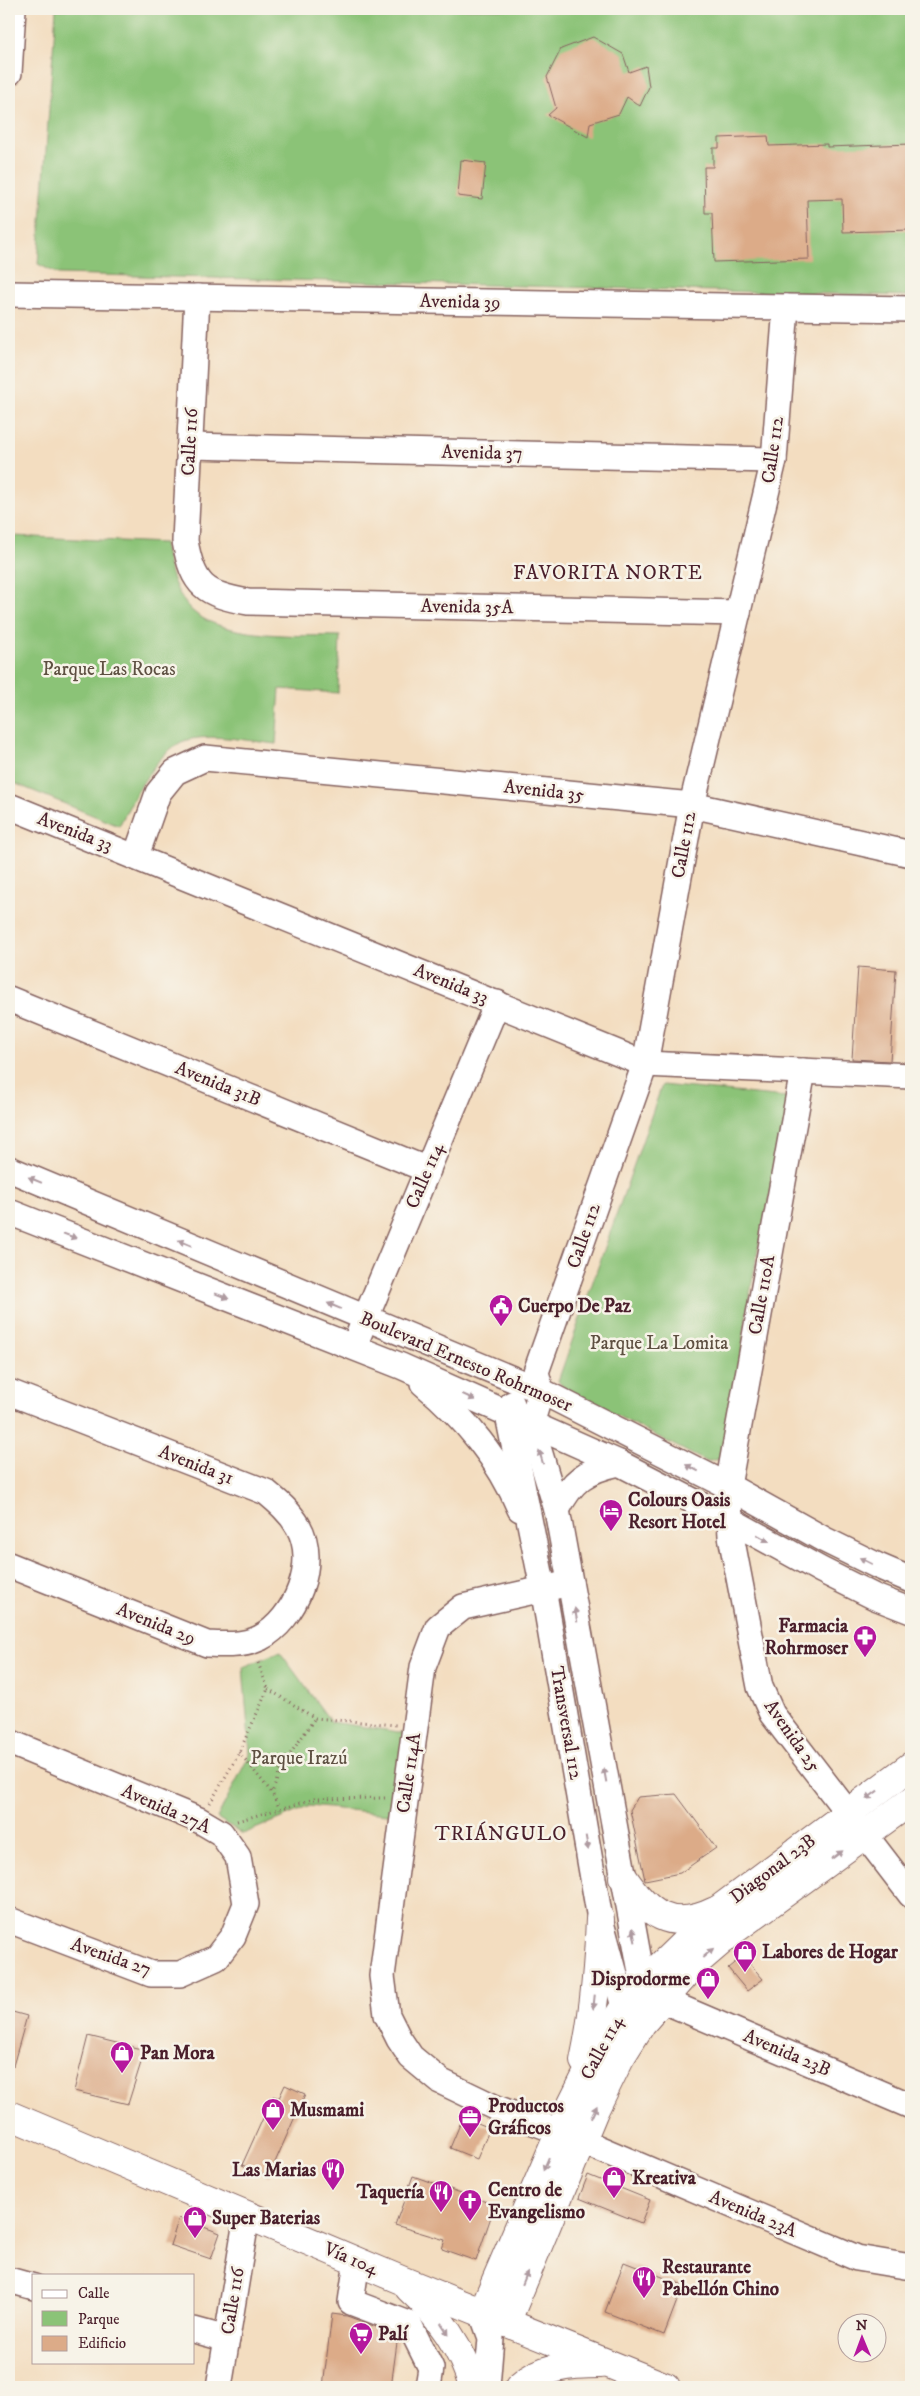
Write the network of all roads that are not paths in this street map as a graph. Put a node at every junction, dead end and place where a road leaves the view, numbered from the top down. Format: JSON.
{"nodes":[{"id":1,"x":13,"y":9,"type":"edge"},
{"id":2,"x":9,"y":73,"type":"edge"},
{"id":3,"x":9,"y":294,"type":"edge"},
{"id":4,"x":197,"y":297,"type":"junction"},
{"id":5,"x":786,"y":306,"type":"junction"},
{"id":6,"x":911,"y":308,"type":"edge"},
{"id":7,"x":190,"y":446,"type":"junction"},
{"id":8,"x":774,"y":460,"type":"junction"},
{"id":9,"x":200,"y":584,"type":"joint"},
{"id":10,"x":738,"y":613,"type":"junction"},
{"id":11,"x":692,"y":805,"type":"junction"},
{"id":12,"x":9,"y":806,"type":"edge"},
{"id":13,"x":911,"y":854,"type":"edge"},
{"id":14,"x":136,"y":856,"type":"junction"},
{"id":15,"x":9,"y":999,"type":"edge"},
{"id":16,"x":497,"y":1003,"type":"junction"},
{"id":17,"x":645,"y":1064,"type":"junction"},
{"id":18,"x":803,"y":1071,"type":"junction"},
{"id":19,"x":911,"y":1076,"type":"edge"},
{"id":20,"x":9,"y":1169,"type":"edge"},
{"id":21,"x":428,"y":1170,"type":"junction"},
{"id":22,"x":9,"y":1212,"type":"edge"},
{"id":23,"x":366,"y":1319,"type":"junction"},
{"id":24,"x":352,"y":1347,"type":"junction"},
{"id":25,"x":401,"y":1366,"type":"junction"},
{"id":26,"x":532,"y":1382,"type":"junction"},
{"id":27,"x":9,"y":1392,"type":"edge"},
{"id":28,"x":508,"y":1415,"type":"junction"},
{"id":29,"x":531,"y":1424,"type":"junction"},
{"id":30,"x":619,"y":1463,"type":"junction"},
{"id":31,"x":728,"y":1486,"type":"junction"},
{"id":32,"x":557,"y":1510,"type":"junction"},
{"id":33,"x":730,"y":1520,"type":"junction"},
{"id":34,"x":534,"y":1545,"type":"junction"},
{"id":35,"x":9,"y":1565,"type":"edge"},
{"id":36,"x":911,"y":1580,"type":"edge"},
{"id":37,"x":570,"y":1583,"type":"junction"},
{"id":38,"x":543,"y":1588,"type":"junction"},
{"id":39,"x":296,"y":1603,"type":"joint"},
{"id":40,"x":911,"y":1611,"type":"edge"},
{"id":41,"x":9,"y":1742,"type":"edge"},
{"id":42,"x":911,"y":1766,"type":"edge"},
{"id":43,"x":911,"y":1801,"type":"edge"},
{"id":44,"x":847,"y":1813,"type":"junction"},
{"id":45,"x":865,"y":1835,"type":"junction"},
{"id":46,"x":623,"y":1877,"type":"junction"},
{"id":47,"x":911,"y":1895,"type":"edge"},
{"id":48,"x":718,"y":1910,"type":"junction"},
{"id":49,"x":600,"y":1919,"type":"junction"},
{"id":50,"x":9,"y":1920,"type":"edge"},
{"id":51,"x":233,"y":1936,"type":"joint"},
{"id":52,"x":653,"y":1992,"type":"junction"},
{"id":53,"x":633,"y":2015,"type":"junction"},
{"id":54,"x":411,"y":2057,"type":"joint"},
{"id":55,"x":571,"y":2106,"type":"junction"},
{"id":56,"x":911,"y":2106,"type":"edge"},
{"id":57,"x":9,"y":2115,"type":"edge"},
{"id":58,"x":570,"y":2137,"type":"junction"},
{"id":59,"x":247,"y":2215,"type":"junction"},
{"id":60,"x":357,"y":2261,"type":"junction"},
{"id":61,"x":911,"y":2265,"type":"edge"},
{"id":62,"x":9,"y":2280,"type":"edge"},
{"id":63,"x":401,"y":2280,"type":"junction"},
{"id":64,"x":32,"y":2286,"type":"edge"},
{"id":65,"x":482,"y":2312,"type":"junction"},
{"id":66,"x":195,"y":2330,"type":"edge"},
{"id":67,"x":499,"y":2330,"type":"junction"},
{"id":68,"x":227,"y":2339,"type":"junction"},
{"id":69,"x":612,"y":2364,"type":"junction"},
{"id":70,"x":219,"y":2387,"type":"edge"},
{"id":71,"x":428,"y":2387,"type":"edge"},
{"id":72,"x":474,"y":2387,"type":"edge"},
{"id":73,"x":487,"y":2387,"type":"edge"},
{"id":74,"x":519,"y":2387,"type":"edge"},
{"id":75,"x":666,"y":2387,"type":"edge"}],
"edges":[{"from":1,"to":2,"type":"street"},
{"from":3,"to":4,"type":"street","name":"Avenida 39"},
{"from":4,"to":5,"type":"street","name":"Avenida 39"},
{"from":4,"to":7,"type":"street","name":"Calle 116"},
{"from":5,"to":6,"type":"street","name":"Avenida 39"},
{"from":5,"to":8,"type":"street","name":"Calle 112"},
{"from":7,"to":8,"type":"street","name":"Avenida 37"},
{"from":7,"to":9,"type":"street","name":"Calle 116"},
{"from":8,"to":10,"type":"street","name":"Calle 112"},
{"from":9,"to":10,"type":"street","name":"Avenida 35A"},
{"from":10,"to":11,"type":"street","name":"Calle 112"},
{"from":11,"to":13,"type":"street","name":"Avenida 35"},
{"from":11,"to":14,"type":"street","name":"Avenida 35"},
{"from":11,"to":17,"type":"street","name":"Calle 112"},
{"from":12,"to":14,"type":"street","name":"Avenida 33"},
{"from":14,"to":16,"type":"street","name":"Avenida 33"},
{"from":15,"to":21,"type":"street","name":"Avenida 31B"},
{"from":16,"to":17,"type":"street","name":"Avenida 33"},
{"from":16,"to":21,"type":"street","name":"Calle 114"},
{"from":17,"to":18,"type":"street","name":"Avenida 33"},
{"from":17,"to":26,"type":"street","name":"Calle 112"},
{"from":18,"to":19,"type":"street","name":"Avenida 33"},
{"from":18,"to":31,"type":"street","name":"Calle 110A"},
{"from":23,"to":20,"type":"street","name":"Boulevard Ernesto Rohrmoser","one_way":true},
{"from":21,"to":23,"type":"street","name":"Calle 114"},
{"from":22,"to":24,"type":"street","name":"Boulevard Ernesto Rohrmoser","one_way":true},
{"from":23,"to":24,"type":"street","name":"Calle 114"},
{"from":23,"to":26,"type":"street","name":"Boulevard Ernesto Rohrmoser"},
{"from":24,"to":25,"type":"street","name":"Boulevard Ernesto Rohrmoser"},
{"from":25,"to":28,"type":"street","name":"Boulevard Ernesto Rohrmoser","one_way":true},
{"from":25,"to":34,"type":"street"},
{"from":26,"to":28,"type":"street","name":"Calle 112"},
{"from":26,"to":29,"type":"street","name":"Calle 112"},
{"from":31,"to":26,"type":"street","name":"Boulevard Ernesto Rohrmoser","one_way":true},
{"from":27,"to":39,"type":"street","name":"Avenida 31"},
{"from":28,"to":29,"type":"street","name":"Boulevard Ernesto Rohrmoser"},
{"from":28,"to":34,"type":"street","name":"Transversal 112"},
{"from":29,"to":30,"type":"street","name":"Boulevard Ernesto Rohrmoser"},
{"from":32,"to":29,"type":"street","name":"Transversal 112","one_way":true},
{"from":30,"to":32,"type":"street"},
{"from":30,"to":33,"type":"street","name":"Boulevard Ernesto Rohrmoser"},
{"from":31,"to":33,"type":"street","name":"Calle 110A"},
{"from":36,"to":31,"type":"street","name":"Boulevard Ernesto Rohrmoser","one_way":true},
{"from":32,"to":37,"type":"street","name":"Transversal 112"},
{"from":33,"to":40,"type":"street","name":"Boulevard Ernesto Rohrmoser","one_way":true},
{"from":33,"to":44,"type":"street","name":"Avenida 25"},
{"from":34,"to":38,"type":"street","name":"Transversal 112"},
{"from":35,"to":39,"type":"street","name":"Avenida 29"},
{"from":37,"to":38,"type":"street","name":"Calle 114A"},
{"from":46,"to":37,"type":"street","name":"Transversal 112","one_way":true},
{"from":38,"to":49,"type":"street","name":"Transversal 112","one_way":true},
{"from":38,"to":54,"type":"street","name":"Calle 114A"},
{"from":41,"to":51,"type":"street","name":"Avenida 27A"},
{"from":42,"to":44,"type":"main road","name":"Diagonal 23B","one_way":true},
{"from":43,"to":45,"type":"main road","name":"Diagonal 23B"},
{"from":44,"to":45,"type":"street","name":"Avenida 25"},
{"from":44,"to":48,"type":"main road","name":"Diagonal 23B"},
{"from":45,"to":47,"type":"street","name":"Avenida 25"},
{"from":52,"to":45,"type":"main road","name":"Diagonal 23B","one_way":true},
{"from":46,"to":48,"type":"main road"},
{"from":52,"to":46,"type":"street","name":"Transversal 112","one_way":true},
{"from":48,"to":52,"type":"main road","name":"Diagonal 23B"},
{"from":49,"to":53,"type":"street","name":"Transversal 112"},
{"from":49,"to":55,"type":"main road","one_way":true},
{"from":50,"to":51,"type":"street","name":"Avenida 27"},
{"from":52,"to":53,"type":"main road","name":"Calle 114"},
{"from":52,"to":56,"type":"street","name":"Avenida 23B"},
{"from":53,"to":55,"type":"main road","name":"Calle 114"},
{"from":58,"to":53,"type":"main road","name":"Calle 114","one_way":true},
{"from":54,"to":58,"type":"street","name":"Avenida 23A"},
{"from":55,"to":58,"type":"main road","name":"Calle 114"},
{"from":57,"to":59,"type":"main road","name":"Vía 104"},
{"from":58,"to":61,"type":"street","name":"Avenida 23A"},
{"from":58,"to":65,"type":"main road","name":"Calle 114","one_way":true},
{"from":67,"to":58,"type":"main road","name":"Calle 114","one_way":true},
{"from":59,"to":60,"type":"main road","name":"Vía 104"},
{"from":59,"to":68,"type":"street","name":"Calle 116"},
{"from":60,"to":63,"type":"main road","name":"Vía 104"},
{"from":60,"to":71,"type":"street"},
{"from":62,"to":64,"type":"street"},
{"from":63,"to":65,"type":"main road","name":"Vía 104"},
{"from":63,"to":72,"type":"main road","one_way":true},
{"from":65,"to":67,"type":"main road","name":"Vía 104"},
{"from":66,"to":68,"type":"street"},
{"from":67,"to":69,"type":"main road","name":"Vía 104"},
{"from":67,"to":73,"type":"street","name":"Calle 114"},
{"from":68,"to":70,"type":"street","name":"Calle 116"},
{"from":69,"to":74,"type":"main road"},
{"from":69,"to":75,"type":"main road","name":"Vía 104"}]}
